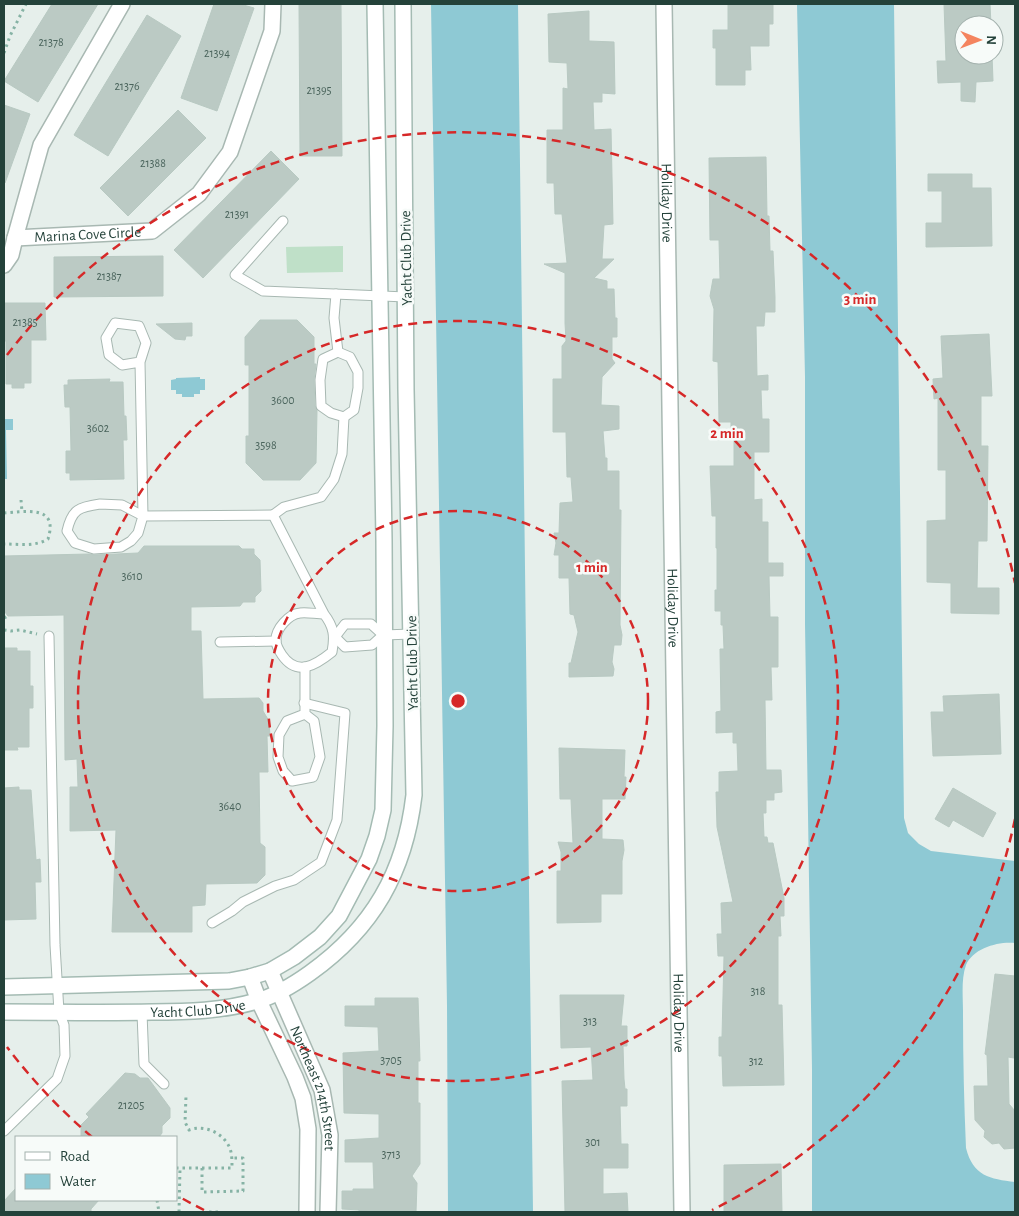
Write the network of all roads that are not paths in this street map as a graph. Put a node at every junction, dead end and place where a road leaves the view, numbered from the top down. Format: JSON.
{"nodes":[{"id":1,"x":122,"y":4,"type":"edge"},
{"id":2,"x":273,"y":4,"type":"edge"},
{"id":3,"x":375,"y":4,"type":"edge"},
{"id":4,"x":403,"y":4,"type":"edge"},
{"id":5,"x":664,"y":4,"type":"edge"},
{"id":6,"x":283,"y":221,"type":"dead end"},
{"id":7,"x":15,"y":238,"type":"junction"},
{"id":8,"x":4,"y":265,"type":"edge"},
{"id":9,"x":336,"y":294,"type":"junction"},
{"id":10,"x":379,"y":296,"type":"junction"},
{"id":11,"x":406,"y":297,"type":"junction"},
{"id":12,"x":338,"y":352,"type":"junction"},
{"id":13,"x":140,"y":362,"type":"junction"},
{"id":14,"x":344,"y":417,"type":"junction"},
{"id":15,"x":272,"y":515,"type":"junction"},
{"id":16,"x":143,"y":516,"type":"junction"},
{"id":17,"x":324,"y":614,"type":"junction"},
{"id":18,"x":412,"y":634,"type":"junction"},
{"id":19,"x":384,"y":635,"type":"junction"},
{"id":20,"x":48,"y":636,"type":"road end"},
{"id":21,"x":334,"y":637,"type":"junction"},
{"id":22,"x":276,"y":641,"type":"junction"},
{"id":23,"x":220,"y":642,"type":"dead end"},
{"id":24,"x":305,"y":667,"type":"junction"},
{"id":25,"x":304,"y":703,"type":"junction"},
{"id":26,"x":304,"y":714,"type":"junction"},
{"id":27,"x":212,"y":923,"type":"dead end"},
{"id":28,"x":270,"y":971,"type":"junction"},
{"id":29,"x":250,"y":977,"type":"junction"},
{"id":30,"x":57,"y":984,"type":"junction"},
{"id":31,"x":4,"y":987,"type":"edge"},
{"id":32,"x":279,"y":990,"type":"junction"},
{"id":33,"x":258,"y":1001,"type":"junction"},
{"id":34,"x":4,"y":1012,"type":"edge"},
{"id":35,"x":58,"y":1012,"type":"junction"},
{"id":36,"x":142,"y":1012,"type":"junction"},
{"id":37,"x":164,"y":1084,"type":"dead end"},
{"id":38,"x":322,"y":1090,"type":"junction"},
{"id":39,"x":303,"y":1098,"type":"junction"},
{"id":40,"x":4,"y":1131,"type":"edge"},
{"id":41,"x":307,"y":1212,"type":"edge"},
{"id":42,"x":328,"y":1212,"type":"edge"},
{"id":43,"x":682,"y":1212,"type":"edge"}],
"edges":[{"from":1,"to":7,"type":"street","name":"Marina Cove Circle"},
{"from":2,"to":7,"type":"street","name":"Marina Cove Circle"},
{"from":3,"to":10,"type":"street","name":"Yacht Club Drive"},
{"from":4,"to":11,"type":"street","name":"Yacht Club Drive"},
{"from":5,"to":43,"type":"street","name":"Holiday Drive"},
{"from":6,"to":9,"type":"lane"},
{"from":7,"to":8,"type":"street"},
{"from":9,"to":10,"type":"lane"},
{"from":9,"to":12,"type":"lane"},
{"from":10,"to":11,"type":"lane"},
{"from":10,"to":19,"type":"street","name":"Yacht Club Drive"},
{"from":11,"to":18,"type":"street","name":"Yacht Club Drive"},
{"from":12,"to":14,"type":"lane"},
{"from":12,"to":14,"type":"lane"},
{"from":13,"to":13,"type":"lane"},
{"from":13,"to":16,"type":"lane"},
{"from":14,"to":15,"type":"lane"},
{"from":15,"to":16,"type":"lane"},
{"from":15,"to":17,"type":"lane"},
{"from":16,"to":16,"type":"lane"},
{"from":17,"to":21,"type":"lane"},
{"from":17,"to":22,"type":"lane"},
{"from":18,"to":19,"type":"lane"},
{"from":18,"to":32,"type":"street","name":"Yacht Club Drive"},
{"from":19,"to":21,"type":"lane"},
{"from":19,"to":21,"type":"lane"},
{"from":19,"to":28,"type":"street","name":"Yacht Club Drive"},
{"from":20,"to":30,"type":"lane"},
{"from":21,"to":24,"type":"lane"},
{"from":22,"to":23,"type":"lane"},
{"from":22,"to":24,"type":"lane"},
{"from":24,"to":25,"type":"lane"},
{"from":25,"to":26,"type":"lane"},
{"from":25,"to":27,"type":"lane"},
{"from":26,"to":26,"type":"lane"},
{"from":28,"to":29,"type":"street","name":"Yacht Club Drive"},
{"from":28,"to":32,"type":"street","name":"Northeast 214th Street"},
{"from":29,"to":30,"type":"street","name":"Yacht Club Drive"},
{"from":29,"to":33,"type":"street","name":"Northeast 214th Street"},
{"from":30,"to":31,"type":"street","name":"Yacht Club Drive"},
{"from":30,"to":35,"type":"lane"},
{"from":32,"to":33,"type":"street","name":"Yacht Club Drive"},
{"from":32,"to":38,"type":"street","name":"Northeast 214th Street"},
{"from":33,"to":36,"type":"street","name":"Yacht Club Drive"},
{"from":33,"to":39,"type":"street","name":"Northeast 214th Street"},
{"from":34,"to":35,"type":"street","name":"Yacht Club Drive"},
{"from":35,"to":36,"type":"street","name":"Yacht Club Drive"},
{"from":35,"to":40,"type":"lane"},
{"from":36,"to":37,"type":"lane"},
{"from":38,"to":39,"type":"street"},
{"from":38,"to":42,"type":"street","name":"Northeast 214th Street"},
{"from":39,"to":41,"type":"street","name":"Northeast 214th Street"}]}
